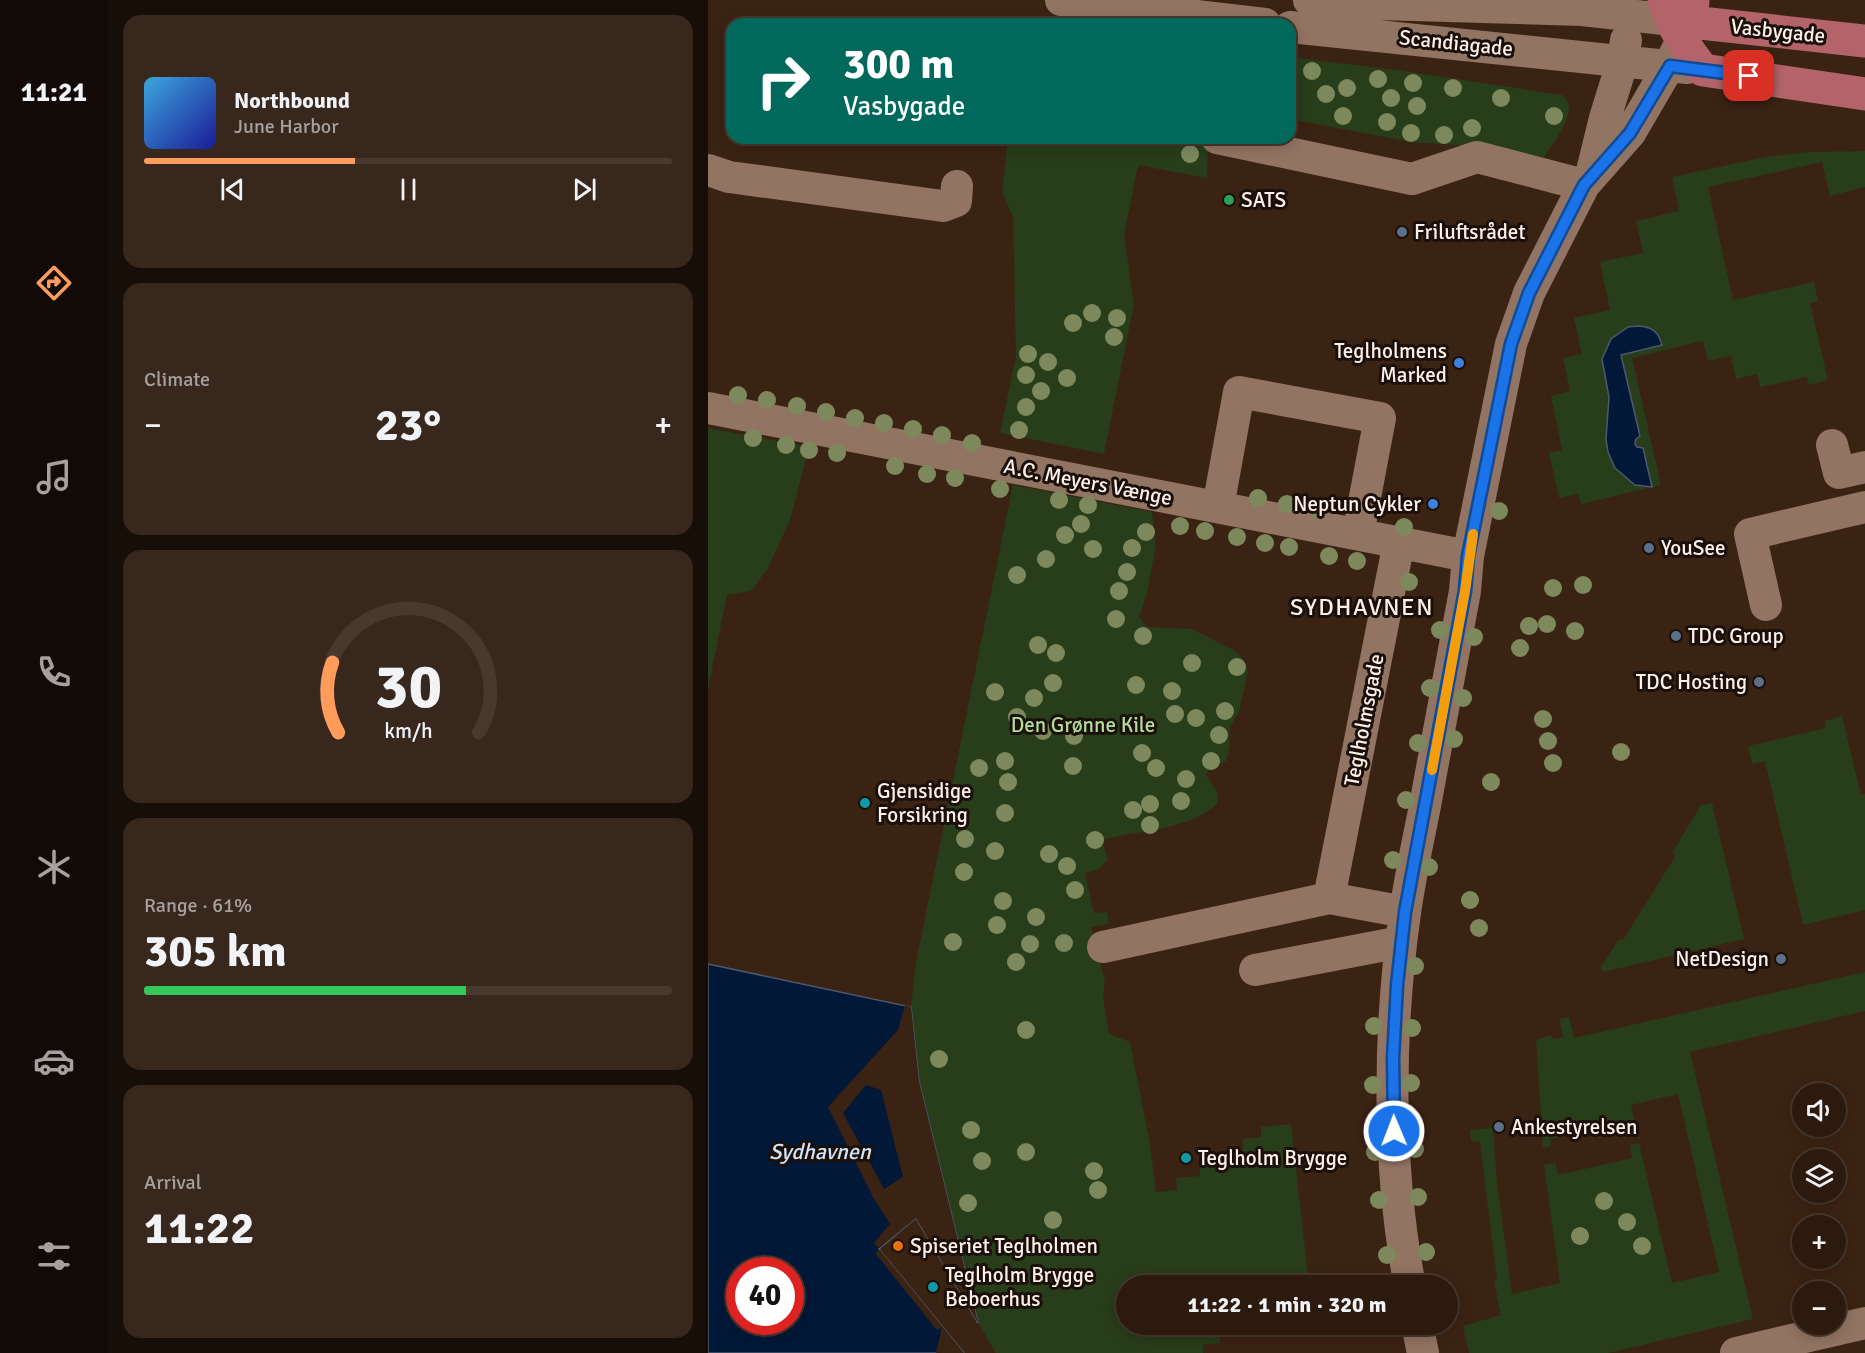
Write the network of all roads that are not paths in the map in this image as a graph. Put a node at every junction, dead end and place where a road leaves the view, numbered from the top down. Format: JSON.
{"nodes":[{"id":1,"x":1061,"y":0,"type":"edge"},
{"id":2,"x":1309,"y":0,"type":"edge"},
{"id":3,"x":1629,"y":8,"type":"edge"},
{"id":4,"x":1182,"y":18,"type":"edge"},
{"id":5,"x":1678,"y":25,"type":"edge"},
{"id":6,"x":1296,"y":28,"type":"edge"},
{"id":7,"x":1865,"y":41,"type":"edge"},
{"id":8,"x":1623,"y":60,"type":"junction"},
{"id":9,"x":1865,"y":94,"type":"edge"},
{"id":10,"x":1246,"y":144,"type":"edge"},
{"id":11,"x":708,"y":170,"type":"edge"},
{"id":12,"x":1588,"y":180,"type":"junction"},
{"id":13,"x":957,"y":186,"type":"dead end"},
{"id":14,"x":708,"y":408,"type":"edge"},
{"id":15,"x":1832,"y":445,"type":"dead end"},
{"id":16,"x":1865,"y":467,"type":"edge"},
{"id":17,"x":1218,"y":507,"type":"junction"},
{"id":18,"x":1865,"y":507,"type":"edge"},
{"id":19,"x":1358,"y":534,"type":"junction"},
{"id":20,"x":1399,"y":542,"type":"junction"},
{"id":21,"x":1468,"y":556,"type":"junction"},
{"id":22,"x":1766,"y":605,"type":"dead end"},
{"id":23,"x":1329,"y":898,"type":"junction"},
{"id":24,"x":1403,"y":927,"type":"junction"},
{"id":25,"x":1103,"y":947,"type":"dead end"},
{"id":26,"x":1255,"y":970,"type":"dead end"},
{"id":27,"x":1409,"y":1275,"type":"edge"},
{"id":28,"x":1865,"y":1323,"type":"edge"},
{"id":29,"x":1420,"y":1335,"type":"edge"},
{"id":30,"x":1423,"y":1353,"type":"edge"},
{"id":31,"x":1737,"y":1353,"type":"edge"}],
"edges":[{"from":1,"to":4,"type":"street"},
{"from":2,"to":3,"type":"street","name":"Scandiagade"},
{"from":3,"to":5,"type":"street","name":"Scandiagade"},
{"from":3,"to":8,"type":"street"},
{"from":5,"to":7,"type":"main road","name":"Vasbygade"},
{"from":5,"to":8,"type":"street","name":"Scandiagade"},
{"from":5,"to":9,"type":"main road"},
{"from":5,"to":12,"type":"street"},
{"from":6,"to":8,"type":"street","name":"Scandiagade"},
{"from":8,"to":12,"type":"street"},
{"from":10,"to":12,"type":"street"},
{"from":11,"to":13,"type":"street"},
{"from":12,"to":21,"type":"street"},
{"from":14,"to":17,"type":"street","name":"A.C. Meyers Vænge"},
{"from":15,"to":16,"type":"street"},
{"from":17,"to":19,"type":"street","name":"A.C. Meyers Vænge"},
{"from":17,"to":19,"type":"street"},
{"from":18,"to":22,"type":"street"},
{"from":19,"to":20,"type":"street","name":"A.C. Meyers Vænge"},
{"from":20,"to":21,"type":"street","name":"A.C. Meyers Vænge"},
{"from":20,"to":23,"type":"street","name":"Teglholmsgade"},
{"from":21,"to":24,"type":"street"},
{"from":23,"to":24,"type":"street"},
{"from":23,"to":25,"type":"street"},
{"from":24,"to":26,"type":"street"},
{"from":24,"to":27,"type":"street"},
{"from":28,"to":31,"type":"street"},
{"from":29,"to":30,"type":"street"}]}
